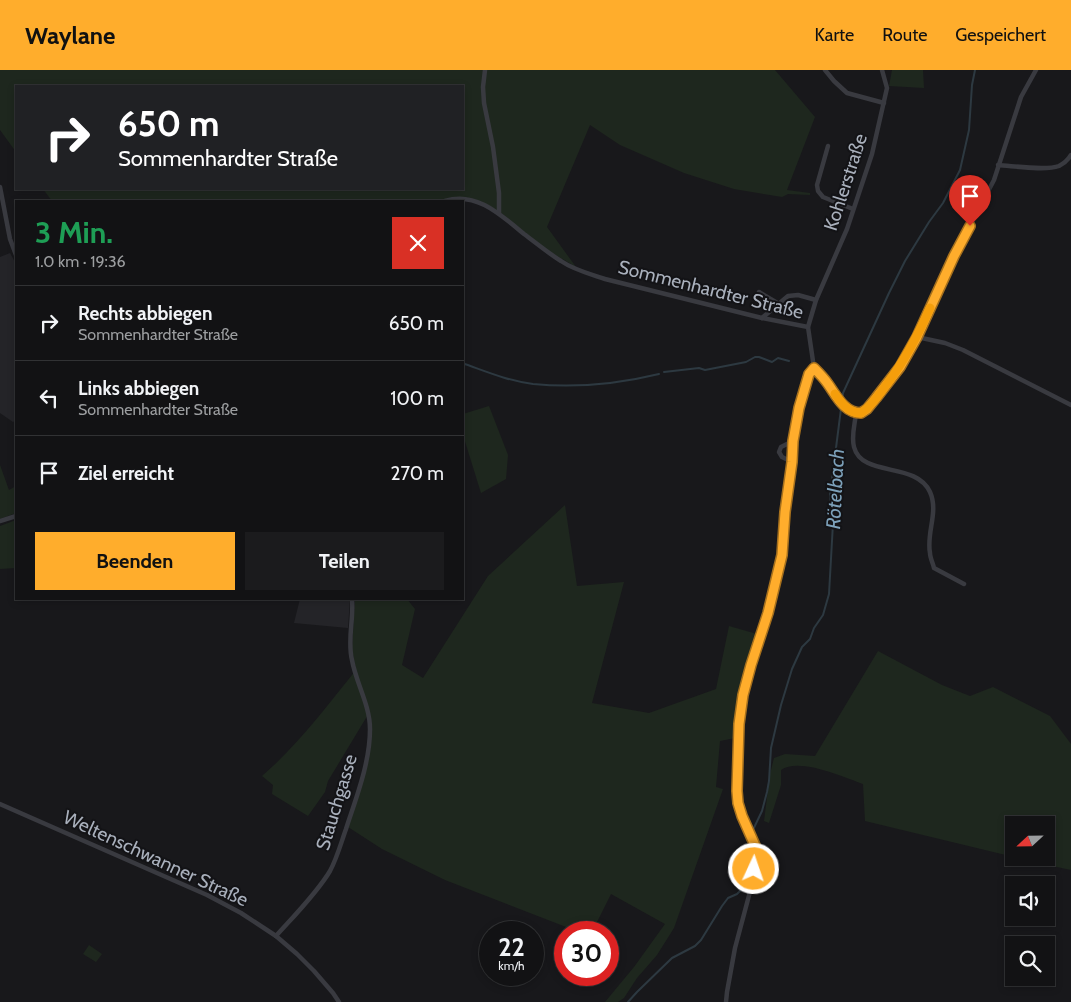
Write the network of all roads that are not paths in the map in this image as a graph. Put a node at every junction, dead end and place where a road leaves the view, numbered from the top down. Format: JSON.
{"nodes":[{"id":1,"x":485,"y":70,"type":"edge"},
{"id":2,"x":825,"y":70,"type":"edge"},
{"id":3,"x":882,"y":70,"type":"edge"},
{"id":4,"x":1036,"y":70,"type":"edge"},
{"id":5,"x":884,"y":103,"type":"junction"},
{"id":6,"x":828,"y":146,"type":"dead end"},
{"id":7,"x":1071,"y":155,"type":"edge"},
{"id":8,"x":999,"y":164,"type":"junction"},
{"id":9,"x":0,"y":187,"type":"edge"},
{"id":10,"x":448,"y":200,"type":"edge"},
{"id":11,"x":853,"y":209,"type":"junction"},
{"id":12,"x":499,"y":214,"type":"junction"},
{"id":13,"x":15,"y":252,"type":"edge"},
{"id":14,"x":759,"y":292,"type":"dead end"},
{"id":15,"x":816,"y":300,"type":"junction"},
{"id":16,"x":779,"y":304,"type":"junction"},
{"id":17,"x":762,"y":318,"type":"junction"},
{"id":18,"x":808,"y":327,"type":"junction"},
{"id":19,"x":917,"y":337,"type":"junction"},
{"id":20,"x":814,"y":368,"type":"junction"},
{"id":21,"x":1071,"y":405,"type":"edge"},
{"id":22,"x":856,"y":413,"type":"junction"},
{"id":23,"x":793,"y":441,"type":"junction"},
{"id":24,"x":792,"y":462,"type":"junction"},
{"id":25,"x":15,"y":516,"type":"edge"},
{"id":26,"x":0,"y":521,"type":"edge"},
{"id":27,"x":964,"y":584,"type":"dead end"},
{"id":28,"x":352,"y":600,"type":"edge"},
{"id":29,"x":0,"y":804,"type":"edge"},
{"id":30,"x":276,"y":936,"type":"junction"},
{"id":31,"x":339,"y":1002,"type":"edge"},
{"id":32,"x":726,"y":1002,"type":"edge"}],
"edges":[{"from":1,"to":12,"type":"street"},
{"from":2,"to":5,"type":"street"},
{"from":3,"to":5,"type":"street","name":"Kohlerstraße"},
{"from":4,"to":8,"type":"street"},
{"from":5,"to":11,"type":"street","name":"Kohlerstraße"},
{"from":6,"to":11,"type":"street"},
{"from":7,"to":8,"type":"street"},
{"from":8,"to":19,"type":"street"},
{"from":9,"to":13,"type":"street"},
{"from":10,"to":12,"type":"street","name":"Sommenhardter Straße"},
{"from":11,"to":15,"type":"street","name":"Kohlerstraße"},
{"from":12,"to":17,"type":"street","name":"Sommenhardter Straße"},
{"from":14,"to":16,"type":"street"},
{"from":15,"to":16,"type":"street"},
{"from":15,"to":18,"type":"street","name":"Kohlerstraße"},
{"from":16,"to":17,"type":"street"},
{"from":17,"to":18,"type":"street","name":"Sommenhardter Straße"},
{"from":18,"to":20,"type":"street","name":"Sommenhardter Straße"},
{"from":19,"to":21,"type":"street"},
{"from":19,"to":22,"type":"street"},
{"from":20,"to":22,"type":"street"},
{"from":20,"to":23,"type":"street"},
{"from":22,"to":27,"type":"street"},
{"from":23,"to":24,"type":"street"},
{"from":23,"to":24,"type":"street"},
{"from":24,"to":32,"type":"street"},
{"from":25,"to":26,"type":"street"},
{"from":28,"to":30,"type":"street","name":"Stauchgasse"},
{"from":29,"to":30,"type":"street","name":"Weltenschwanner Straße"},
{"from":30,"to":31,"type":"street","name":"Weltenschwanner Straße"}]}
